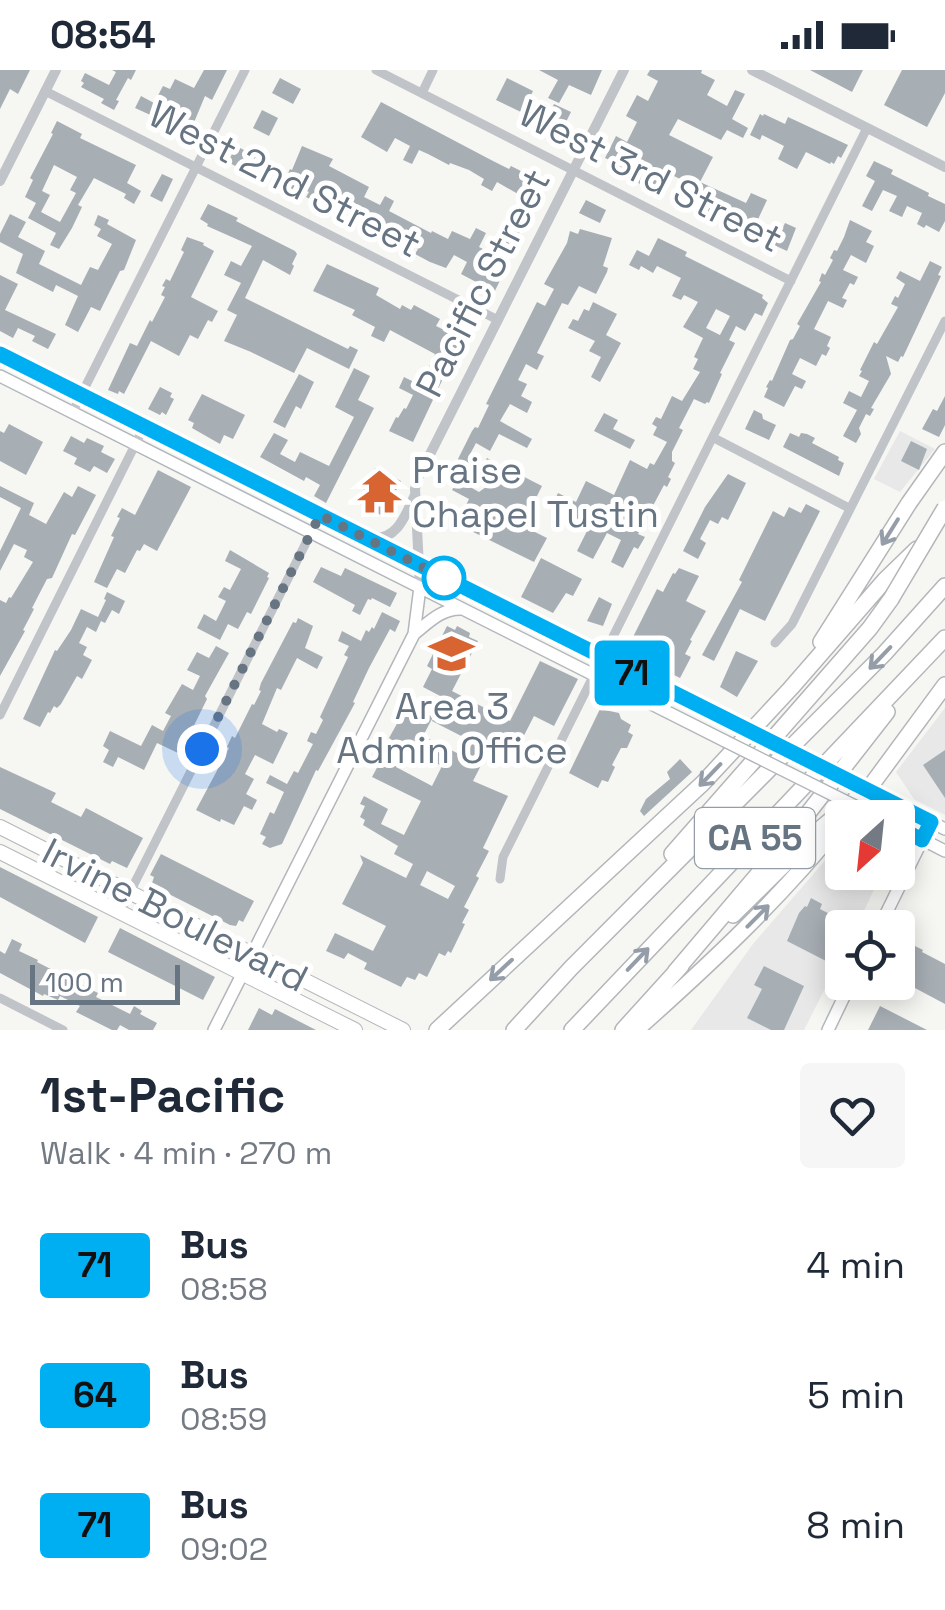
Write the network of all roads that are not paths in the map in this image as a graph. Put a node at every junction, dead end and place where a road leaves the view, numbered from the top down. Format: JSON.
{"nodes":[{"id":1,"x":56,"y":70,"type":"edge"},
{"id":2,"x":245,"y":70,"type":"edge"},
{"id":3,"x":376,"y":70,"type":"edge"},
{"id":4,"x":433,"y":70,"type":"edge"},
{"id":5,"x":624,"y":70,"type":"edge"},
{"id":6,"x":752,"y":70,"type":"edge"},
{"id":7,"x":45,"y":91,"type":"junction"},
{"id":8,"x":422,"y":93,"type":"junction"},
{"id":9,"x":867,"y":128,"type":"junction"},
{"id":10,"x":945,"y":167,"type":"edge"},
{"id":11,"x":196,"y":168,"type":"junction"},
{"id":12,"x":574,"y":170,"type":"junction"},
{"id":13,"x":0,"y":182,"type":"edge"},
{"id":14,"x":790,"y":281,"type":"junction"},
{"id":15,"x":498,"y":320,"type":"junction"},
{"id":16,"x":945,"y":322,"type":"edge"},
{"id":17,"x":0,"y":354,"type":"edge"},
{"id":18,"x":0,"y":376,"type":"edge"},
{"id":19,"x":81,"y":395,"type":"junction"},
{"id":20,"x":72,"y":412,"type":"junction"},
{"id":21,"x":144,"y":427,"type":"junction"},
{"id":22,"x":714,"y":438,"type":"junction"},
{"id":23,"x":136,"y":444,"type":"junction"},
{"id":24,"x":945,"y":452,"type":"edge"},
{"id":25,"x":416,"y":494,"type":"junction"},
{"id":26,"x":849,"y":508,"type":"junction"},
{"id":27,"x":945,"y":508,"type":"edge"},
{"id":28,"x":320,"y":515,"type":"junction"},
{"id":29,"x":945,"y":522,"type":"edge"},
{"id":30,"x":311,"y":533,"type":"junction"},
{"id":31,"x":363,"y":537,"type":"junction"},
{"id":32,"x":418,"y":565,"type":"junction"},
{"id":33,"x":945,"y":586,"type":"edge"},
{"id":34,"x":420,"y":587,"type":"junction"},
{"id":35,"x":463,"y":609,"type":"junction"},
{"id":36,"x":414,"y":634,"type":"junction"},
{"id":37,"x":942,"y":642,"type":"edge"},
{"id":38,"x":775,"y":643,"type":"dead end"},
{"id":39,"x":603,"y":658,"type":"junction"},
{"id":40,"x":594,"y":675,"type":"junction"},
{"id":41,"x":945,"y":685,"type":"edge"},
{"id":42,"x":792,"y":688,"type":"junction"},
{"id":43,"x":0,"y":715,"type":"edge"},
{"id":44,"x":875,"y":790,"type":"junction"},
{"id":45,"x":843,"y":800,"type":"edge"},
{"id":46,"x":865,"y":800,"type":"edge"},
{"id":47,"x":931,"y":822,"type":"junction"},
{"id":48,"x":0,"y":828,"type":"edge"},
{"id":49,"x":945,"y":829,"type":"edge"},
{"id":50,"x":915,"y":836,"type":"edge"},
{"id":51,"x":922,"y":840,"type":"junction"},
{"id":52,"x":825,"y":843,"type":"edge"},
{"id":53,"x":945,"y":851,"type":"edge"},
{"id":54,"x":0,"y":852,"type":"edge"},
{"id":55,"x":500,"y":879,"type":"dead end"},
{"id":56,"x":130,"y":893,"type":"junction"},
{"id":57,"x":887,"y":910,"type":"edge"},
{"id":58,"x":120,"y":912,"type":"junction"},
{"id":59,"x":252,"y":954,"type":"junction"},
{"id":60,"x":571,"y":968,"type":"junction"},
{"id":61,"x":675,"y":972,"type":"junction"},
{"id":62,"x":242,"y":973,"type":"junction"},
{"id":63,"x":0,"y":998,"type":"edge"},
{"id":64,"x":842,"y":1000,"type":"edge"},
{"id":65,"x":63,"y":1030,"type":"edge"},
{"id":66,"x":214,"y":1030,"type":"edge"},
{"id":67,"x":355,"y":1030,"type":"edge"},
{"id":68,"x":403,"y":1030,"type":"edge"},
{"id":69,"x":437,"y":1030,"type":"edge"},
{"id":70,"x":514,"y":1030,"type":"edge"},
{"id":71,"x":572,"y":1030,"type":"edge"},
{"id":72,"x":623,"y":1030,"type":"edge"},
{"id":73,"x":636,"y":1030,"type":"edge"},
{"id":74,"x":828,"y":1030,"type":"edge"}],
"edges":[{"from":1,"to":7,"type":"street"},
{"from":2,"to":11,"type":"street"},
{"from":3,"to":8,"type":"street","name":"West 3rd Street"},
{"from":4,"to":8,"type":"street"},
{"from":5,"to":12,"type":"street","name":"Pacific Street"},
{"from":6,"to":9,"type":"street"},
{"from":7,"to":11,"type":"street","name":"West 2nd Street"},
{"from":7,"to":13,"type":"street"},
{"from":8,"to":12,"type":"street","name":"West 3rd Street"},
{"from":9,"to":10,"type":"street"},
{"from":9,"to":14,"type":"street"},
{"from":11,"to":15,"type":"street","name":"West 2nd Street"},
{"from":11,"to":19,"type":"street"},
{"from":12,"to":14,"type":"street","name":"West 3rd Street"},
{"from":12,"to":15,"type":"street","name":"Pacific Street"},
{"from":14,"to":22,"type":"street"},
{"from":15,"to":25,"type":"street","name":"Pacific Street"},
{"from":16,"to":26,"type":"street"},
{"from":17,"to":19,"type":"main road"},
{"from":18,"to":20,"type":"main road"},
{"from":19,"to":20,"type":"street"},
{"from":19,"to":21,"type":"main road"},
{"from":20,"to":23,"type":"main road"},
{"from":21,"to":23,"type":"street"},
{"from":21,"to":28,"type":"main road"},
{"from":22,"to":26,"type":"street"},
{"from":22,"to":39,"type":"street"},
{"from":23,"to":30,"type":"main road"},
{"from":23,"to":43,"type":"street"},
{"from":24,"to":42,"type":"highway","one_way":true},
{"from":25,"to":31,"type":"street"},
{"from":25,"to":32,"type":"street","name":"Pacific Street"},
{"from":26,"to":38,"type":"street"},
{"from":27,"to":60,"type":"highway","bridge":true},
{"from":28,"to":30,"type":"street"},
{"from":28,"to":31,"type":"main road"},
{"from":29,"to":42,"type":"highway"},
{"from":30,"to":34,"type":"main road"},
{"from":30,"to":56,"type":"street"},
{"from":31,"to":32,"type":"main road"},
{"from":32,"to":34,"type":"street","name":"Pacific Street"},
{"from":32,"to":39,"type":"main road"},
{"from":33,"to":60,"type":"highway","number":"CA 55","one_way":true},
{"from":34,"to":35,"type":"main road"},
{"from":34,"to":36,"type":"main road"},
{"from":35,"to":36,"type":"main road"},
{"from":35,"to":40,"type":"main road"},
{"from":36,"to":59,"type":"main road"},
{"from":37,"to":61,"type":"highway"},
{"from":71,"to":37,"type":"highway","number":"CA 55","one_way":true},
{"from":39,"to":40,"type":"street"},
{"from":39,"to":44,"type":"main road","bridge":true},
{"from":40,"to":45,"type":"main road","bridge":true},
{"from":40,"to":55,"type":"street"},
{"from":41,"to":44,"type":"highway"},
{"from":42,"to":69,"type":"highway","one_way":true},
{"from":44,"to":46,"type":"highway"},
{"from":44,"to":47,"type":"main road"},
{"from":44,"to":61,"type":"highway"},
{"from":47,"to":49,"type":"main road"},
{"from":47,"to":51,"type":"main road"},
{"from":48,"to":56,"type":"main road","name":"Irvine Boulevard"},
{"from":50,"to":51,"type":"main road"},
{"from":51,"to":53,"type":"main road"},
{"from":51,"to":57,"type":"main road"},
{"from":73,"to":52,"type":"highway","one_way":true},
{"from":54,"to":58,"type":"main road","name":"Irvine Boulevard"},
{"from":56,"to":58,"type":"street"},
{"from":56,"to":59,"type":"main road","name":"Irvine Boulevard"},
{"from":58,"to":62,"type":"main road","name":"Irvine Boulevard"},
{"from":59,"to":62,"type":"main road"},
{"from":59,"to":68,"type":"main road","name":"Irvine Boulevard"},
{"from":60,"to":70,"type":"highway","number":"CA 55"},
{"from":61,"to":72,"type":"highway"},
{"from":62,"to":66,"type":"main road"},
{"from":62,"to":67,"type":"main road","name":"Irvine Boulevard"},
{"from":63,"to":65,"type":"street"},
{"from":64,"to":74,"type":"main road"}]}
